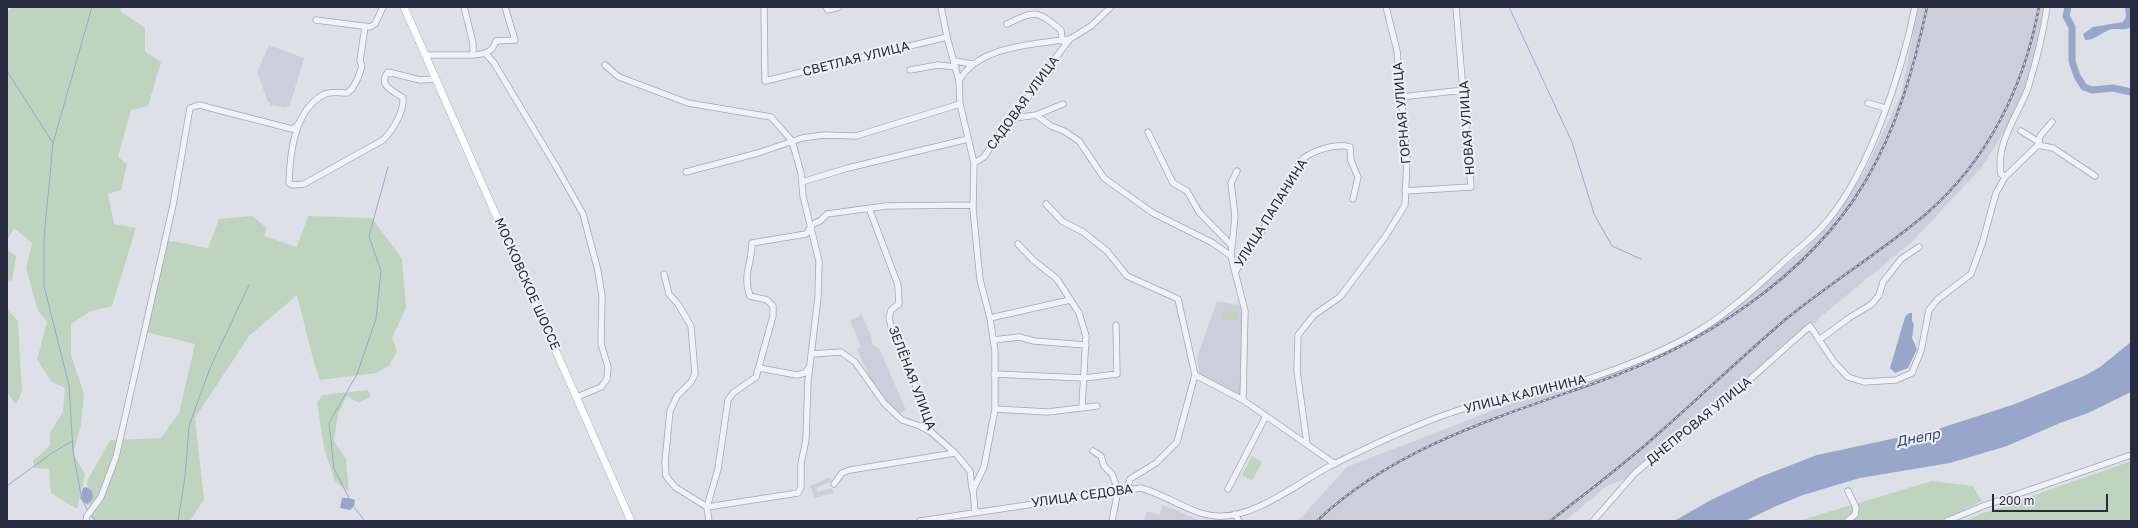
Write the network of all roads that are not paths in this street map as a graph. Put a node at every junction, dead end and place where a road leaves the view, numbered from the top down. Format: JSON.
{"nodes":[{"id":1,"x":383,"y":7,"type":"edge"},
{"id":2,"x":404,"y":7,"type":"edge"},
{"id":3,"x":464,"y":7,"type":"edge"},
{"id":4,"x":505,"y":7,"type":"edge"},
{"id":5,"x":764,"y":7,"type":"edge"},
{"id":6,"x":826,"y":7,"type":"edge"},
{"id":7,"x":839,"y":7,"type":"edge"},
{"id":8,"x":942,"y":7,"type":"edge"},
{"id":9,"x":1111,"y":7,"type":"edge"},
{"id":10,"x":1386,"y":7,"type":"edge"},
{"id":11,"x":1456,"y":7,"type":"edge"},
{"id":12,"x":1915,"y":7,"type":"edge"},
{"id":13,"x":2047,"y":7,"type":"edge"},
{"id":14,"x":316,"y":20,"type":"dead end"},
{"id":15,"x":1007,"y":24,"type":"dead end"},
{"id":16,"x":365,"y":26,"type":"junction"},
{"id":17,"x":947,"y":37,"type":"junction"},
{"id":18,"x":1070,"y":39,"type":"junction"},
{"id":19,"x":1062,"y":40,"type":"junction"},
{"id":20,"x":424,"y":51,"type":"junction"},
{"id":21,"x":486,"y":54,"type":"junction"},
{"id":22,"x":473,"y":55,"type":"junction"},
{"id":23,"x":955,"y":64,"type":"junction"},
{"id":24,"x":973,"y":64,"type":"junction"},
{"id":25,"x":605,"y":65,"type":"dead end"},
{"id":26,"x":910,"y":70,"type":"dead end"},
{"id":27,"x":436,"y":79,"type":"junction"},
{"id":28,"x":959,"y":81,"type":"junction"},
{"id":29,"x":1464,"y":90,"type":"junction"},
{"id":30,"x":1401,"y":97,"type":"junction"},
{"id":31,"x":1868,"y":103,"type":"dead end"},
{"id":32,"x":960,"y":104,"type":"junction"},
{"id":33,"x":1063,"y":104,"type":"dead end"},
{"id":34,"x":1886,"y":108,"type":"junction"},
{"id":35,"x":1036,"y":115,"type":"junction"},
{"id":36,"x":1016,"y":118,"type":"junction"},
{"id":37,"x":301,"y":120,"type":"junction"},
{"id":38,"x":2052,"y":122,"type":"dead end"},
{"id":39,"x":2021,"y":130,"type":"dead end"},
{"id":40,"x":1148,"y":132,"type":"dead end"},
{"id":41,"x":968,"y":139,"type":"junction"},
{"id":42,"x":792,"y":141,"type":"junction"},
{"id":43,"x":2038,"y":143,"type":"junction"},
{"id":44,"x":974,"y":163,"type":"junction"},
{"id":45,"x":1237,"y":171,"type":"dead end"},
{"id":46,"x":686,"y":172,"type":"dead end"},
{"id":47,"x":2095,"y":176,"type":"dead end"},
{"id":48,"x":2005,"y":177,"type":"junction"},
{"id":49,"x":802,"y":182,"type":"junction"},
{"id":50,"x":1407,"y":190,"type":"junction"},
{"id":51,"x":1353,"y":199,"type":"dead end"},
{"id":52,"x":973,"y":204,"type":"junction"},
{"id":53,"x":1046,"y":204,"type":"dead end"},
{"id":54,"x":869,"y":208,"type":"junction"},
{"id":55,"x":811,"y":230,"type":"junction"},
{"id":56,"x":1018,"y":244,"type":"dead end"},
{"id":57,"x":1232,"y":246,"type":"junction"},
{"id":58,"x":1918,"y":247,"type":"dead end"},
{"id":59,"x":1231,"y":256,"type":"junction"},
{"id":60,"x":1235,"y":272,"type":"junction"},
{"id":61,"x":664,"y":274,"type":"dead end"},
{"id":62,"x":1070,"y":300,"type":"junction"},
{"id":63,"x":990,"y":318,"type":"junction"},
{"id":64,"x":1116,"y":325,"type":"dead end"},
{"id":65,"x":993,"y":340,"type":"junction"},
{"id":66,"x":1819,"y":340,"type":"junction"},
{"id":67,"x":1086,"y":345,"type":"junction"},
{"id":68,"x":812,"y":354,"type":"junction"},
{"id":69,"x":811,"y":363,"type":"junction"},
{"id":70,"x":759,"y":368,"type":"junction"},
{"id":71,"x":994,"y":374,"type":"junction"},
{"id":72,"x":1195,"y":376,"type":"junction"},
{"id":73,"x":1084,"y":378,"type":"junction"},
{"id":74,"x":577,"y":397,"type":"junction"},
{"id":75,"x":1243,"y":400,"type":"junction"},
{"id":76,"x":1082,"y":406,"type":"junction"},
{"id":77,"x":1097,"y":406,"type":"dead end"},
{"id":78,"x":995,"y":409,"type":"junction"},
{"id":79,"x":1266,"y":416,"type":"junction"},
{"id":80,"x":931,"y":432,"type":"junction"},
{"id":81,"x":1307,"y":444,"type":"junction"},
{"id":82,"x":1094,"y":451,"type":"dead end"},
{"id":83,"x":955,"y":453,"type":"junction"},
{"id":84,"x":2131,"y":454,"type":"edge"},
{"id":85,"x":1335,"y":464,"type":"junction"},
{"id":86,"x":1324,"y":470,"type":"joint"},
{"id":87,"x":834,"y":484,"type":"dead end"},
{"id":88,"x":1128,"y":489,"type":"junction"},
{"id":89,"x":1228,"y":489,"type":"dead end"},
{"id":90,"x":972,"y":490,"type":"junction"},
{"id":91,"x":1118,"y":490,"type":"junction"},
{"id":92,"x":1848,"y":491,"type":"dead end"},
{"id":93,"x":707,"y":507,"type":"junction"},
{"id":94,"x":975,"y":512,"type":"junction"},
{"id":95,"x":1235,"y":514,"type":"junction"},
{"id":96,"x":1213,"y":516,"type":"edge"},
{"id":97,"x":86,"y":521,"type":"edge"},
{"id":98,"x":631,"y":521,"type":"edge"},
{"id":99,"x":709,"y":521,"type":"edge"},
{"id":100,"x":920,"y":521,"type":"edge"},
{"id":101,"x":1112,"y":521,"type":"edge"},
{"id":102,"x":1239,"y":521,"type":"edge"},
{"id":103,"x":1593,"y":521,"type":"edge"},
{"id":104,"x":1847,"y":521,"type":"edge"},
{"id":105,"x":1947,"y":521,"type":"edge"}],
"edges":[{"from":1,"to":16,"type":"street"},
{"from":2,"to":20,"type":"main road","name":"МОСКОВСКОЕ ШОССЕ"},
{"from":3,"to":22,"type":"street"},
{"from":4,"to":21,"type":"street"},
{"from":5,"to":17,"type":"street","name":"СВЕТЛАЯ УЛИЦА"},
{"from":6,"to":7,"type":"street"},
{"from":8,"to":17,"type":"street"},
{"from":9,"to":18,"type":"street","name":"САДОВАЯ УЛИЦА"},
{"from":10,"to":30,"type":"street","name":"ГОРНАЯ УЛИЦА"},
{"from":11,"to":29,"type":"street","name":"НОВАЯ УЛИЦА"},
{"from":12,"to":34,"type":"street","name":"УЛИЦА КАЛИНИНА"},
{"from":13,"to":48,"type":"street"},
{"from":14,"to":16,"type":"street"},
{"from":15,"to":19,"type":"street"},
{"from":16,"to":37,"type":"street"},
{"from":17,"to":23,"type":"street"},
{"from":18,"to":19,"type":"street","name":"САДОВАЯ УЛИЦА"},
{"from":18,"to":36,"type":"street","name":"САДОВАЯ УЛИЦА"},
{"from":19,"to":24,"type":"street","name":"САДОВАЯ УЛИЦА"},
{"from":20,"to":22,"type":"street"},
{"from":20,"to":27,"type":"main road","name":"МОСКОВСКОЕ ШОССЕ"},
{"from":21,"to":22,"type":"street"},
{"from":21,"to":74,"type":"street"},
{"from":23,"to":24,"type":"street"},
{"from":23,"to":26,"type":"street"},
{"from":23,"to":28,"type":"street"},
{"from":24,"to":28,"type":"street","name":"САДОВАЯ УЛИЦА"},
{"from":25,"to":42,"type":"street"},
{"from":27,"to":37,"type":"street"},
{"from":27,"to":74,"type":"main road","name":"МОСКОВСКОЕ ШОССЕ"},
{"from":28,"to":32,"type":"street"},
{"from":29,"to":30,"type":"street"},
{"from":29,"to":50,"type":"street","name":"НОВАЯ УЛИЦА"},
{"from":30,"to":50,"type":"street","name":"ГОРНАЯ УЛИЦА"},
{"from":31,"to":34,"type":"street"},
{"from":32,"to":41,"type":"street"},
{"from":32,"to":42,"type":"street"},
{"from":33,"to":35,"type":"street"},
{"from":34,"to":85,"type":"street","name":"УЛИЦА КАЛИНИНА"},
{"from":35,"to":36,"type":"street"},
{"from":35,"to":59,"type":"street"},
{"from":36,"to":44,"type":"street","name":"САДОВАЯ УЛИЦА"},
{"from":37,"to":97,"type":"street"},
{"from":38,"to":43,"type":"street"},
{"from":39,"to":43,"type":"street"},
{"from":40,"to":57,"type":"street"},
{"from":41,"to":44,"type":"street"},
{"from":41,"to":49,"type":"street"},
{"from":42,"to":46,"type":"street"},
{"from":42,"to":49,"type":"street"},
{"from":43,"to":47,"type":"street"},
{"from":43,"to":48,"type":"street"},
{"from":44,"to":52,"type":"street"},
{"from":45,"to":57,"type":"street"},
{"from":48,"to":66,"type":"street"},
{"from":49,"to":55,"type":"street"},
{"from":50,"to":81,"type":"street","name":"ГОРНАЯ УЛИЦА"},
{"from":51,"to":60,"type":"street","name":"УЛИЦА ПАПАНИНА"},
{"from":52,"to":54,"type":"street"},
{"from":52,"to":63,"type":"street"},
{"from":53,"to":72,"type":"street"},
{"from":54,"to":55,"type":"street"},
{"from":54,"to":80,"type":"street","name":"ЗЕЛЁНАЯ УЛИЦА"},
{"from":55,"to":68,"type":"street"},
{"from":55,"to":70,"type":"street"},
{"from":56,"to":62,"type":"street"},
{"from":57,"to":59,"type":"street"},
{"from":58,"to":66,"type":"street"},
{"from":59,"to":60,"type":"street"},
{"from":60,"to":75,"type":"street","name":"УЛИЦА ПАПАНИНА"},
{"from":61,"to":93,"type":"street"},
{"from":62,"to":63,"type":"street"},
{"from":62,"to":67,"type":"street"},
{"from":63,"to":65,"type":"street"},
{"from":64,"to":73,"type":"street"},
{"from":65,"to":67,"type":"street"},
{"from":65,"to":71,"type":"street"},
{"from":66,"to":103,"type":"street","name":"ДНЕПРОВАЯ УЛИЦА"},
{"from":67,"to":73,"type":"street"},
{"from":68,"to":69,"type":"street"},
{"from":68,"to":80,"type":"street"},
{"from":69,"to":70,"type":"street"},
{"from":69,"to":93,"type":"street"},
{"from":70,"to":93,"type":"street"},
{"from":71,"to":73,"type":"street"},
{"from":71,"to":78,"type":"street"},
{"from":72,"to":75,"type":"street"},
{"from":72,"to":88,"type":"street"},
{"from":73,"to":76,"type":"street"},
{"from":74,"to":98,"type":"main road","name":"МОСКОВСКОЕ ШОССЕ"},
{"from":75,"to":79,"type":"street"},
{"from":76,"to":77,"type":"street"},
{"from":76,"to":78,"type":"street"},
{"from":78,"to":90,"type":"street"},
{"from":79,"to":81,"type":"street"},
{"from":79,"to":89,"type":"street"},
{"from":80,"to":83,"type":"street","name":"ЗЕЛЁНАЯ УЛИЦА"},
{"from":81,"to":85,"type":"street"},
{"from":82,"to":91,"type":"street"},
{"from":83,"to":87,"type":"street"},
{"from":83,"to":90,"type":"street","name":"ЗЕЛЁНАЯ УЛИЦА"},
{"from":84,"to":105,"type":"street"},
{"from":85,"to":86,"type":"street","name":"УЛИЦА КАЛИНИНА"},
{"from":86,"to":95,"type":"street","name":"УЛИЦА СЕДОВА"},
{"from":88,"to":91,"type":"street","name":"УЛИЦА СЕДОВА"},
{"from":88,"to":96,"type":"street","name":"УЛИЦА СЕДОВА"},
{"from":90,"to":94,"type":"street","name":"ЗЕЛЁНАЯ УЛИЦА"},
{"from":91,"to":94,"type":"street","name":"УЛИЦА СЕДОВА"},
{"from":91,"to":101,"type":"street"},
{"from":92,"to":104,"type":"street"},
{"from":93,"to":99,"type":"street"},
{"from":94,"to":100,"type":"street","name":"УЛИЦА СЕДОВА"},
{"from":95,"to":96,"type":"street","name":"УЛИЦА СЕДОВА"},
{"from":95,"to":102,"type":"street"}]}
